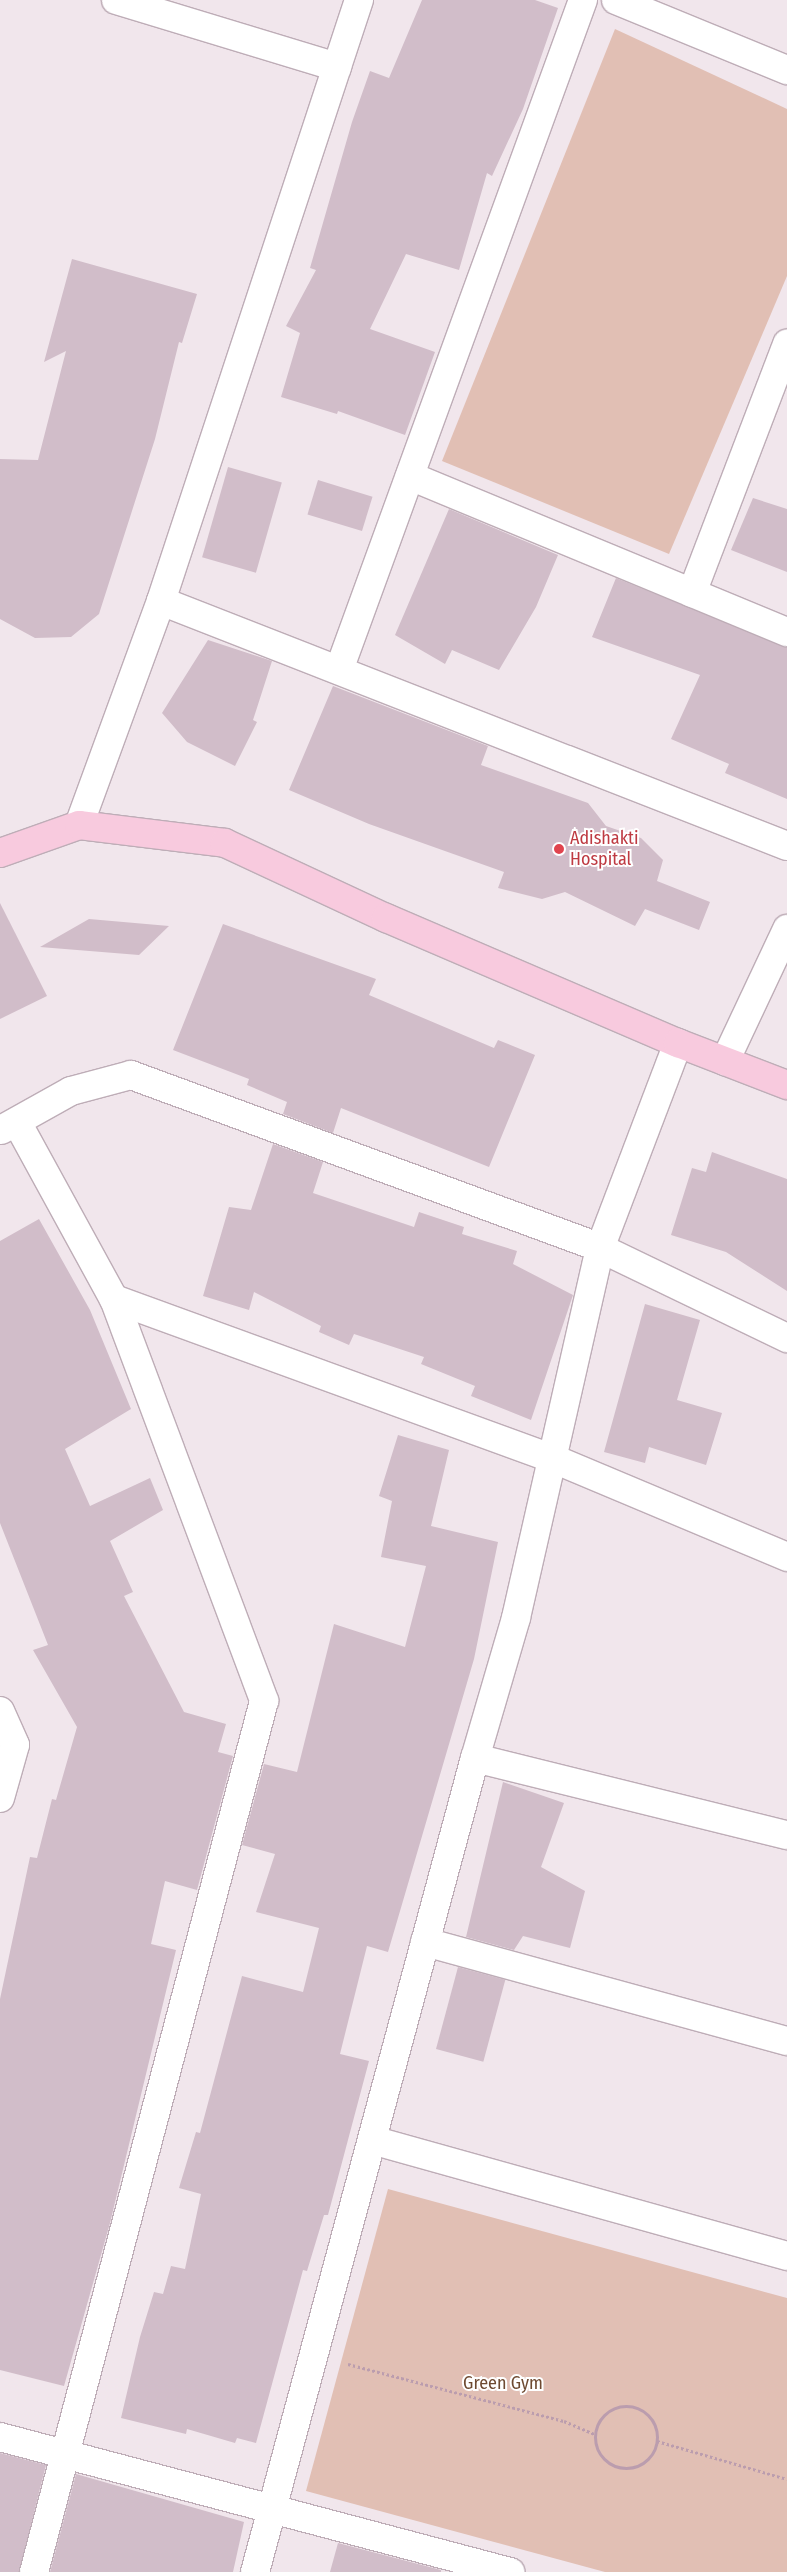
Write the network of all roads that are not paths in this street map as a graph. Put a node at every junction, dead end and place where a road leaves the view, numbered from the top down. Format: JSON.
{"nodes":[{"id":1,"x":116,"y":0,"type":"edge"},
{"id":2,"x":359,"y":0,"type":"edge"},
{"id":3,"x":583,"y":0,"type":"edge"},
{"id":4,"x":616,"y":0,"type":"edge"},
{"id":5,"x":337,"y":67,"type":"junction"},
{"id":6,"x":787,"y":70,"type":"edge"},
{"id":7,"x":787,"y":344,"type":"edge"},
{"id":8,"x":410,"y":476,"type":"junction"},
{"id":9,"x":692,"y":593,"type":"junction"},
{"id":10,"x":162,"y":601,"type":"junction"},
{"id":11,"x":787,"y":632,"type":"edge"},
{"id":12,"x":338,"y":670,"type":"junction"},
{"id":13,"x":79,"y":825,"type":"junction"},
{"id":14,"x":787,"y":846,"type":"edge"},
{"id":15,"x":0,"y":853,"type":"edge"},
{"id":16,"x":787,"y":929,"type":"edge"},
{"id":17,"x":678,"y":1044,"type":"junction"},
{"id":18,"x":725,"y":1061,"type":"junction"},
{"id":19,"x":787,"y":1085,"type":"edge"},
{"id":20,"x":9,"y":1128,"type":"edge"},
{"id":21,"x":600,"y":1248,"type":"junction"},
{"id":22,"x":114,"y":1299,"type":"junction"},
{"id":23,"x":787,"y":1338,"type":"edge"},
{"id":24,"x":554,"y":1459,"type":"junction"},
{"id":25,"x":787,"y":1557,"type":"edge"},
{"id":26,"x":0,"y":1711,"type":"edge"},
{"id":27,"x":475,"y":1758,"type":"junction"},
{"id":28,"x":0,"y":1798,"type":"edge"},
{"id":29,"x":787,"y":1836,"type":"edge"},
{"id":30,"x":425,"y":1942,"type":"junction"},
{"id":31,"x":787,"y":2041,"type":"edge"},
{"id":32,"x":372,"y":2140,"type":"junction"},
{"id":33,"x":787,"y":2256,"type":"edge"},
{"id":34,"x":0,"y":2437,"type":"edge"},
{"id":35,"x":65,"y":2453,"type":"junction"},
{"id":36,"x":273,"y":2506,"type":"junction"},
{"id":37,"x":34,"y":2572,"type":"edge"},
{"id":38,"x":255,"y":2572,"type":"edge"},
{"id":39,"x":510,"y":2572,"type":"edge"}],
"edges":[{"from":1,"to":5,"type":"street"},
{"from":2,"to":5,"type":"street"},
{"from":3,"to":8,"type":"street"},
{"from":4,"to":6,"type":"street"},
{"from":5,"to":10,"type":"street"},
{"from":7,"to":9,"type":"street"},
{"from":8,"to":9,"type":"street"},
{"from":8,"to":12,"type":"street"},
{"from":9,"to":11,"type":"street"},
{"from":10,"to":12,"type":"street"},
{"from":10,"to":13,"type":"street"},
{"from":12,"to":14,"type":"street"},
{"from":13,"to":15,"type":"street"},
{"from":13,"to":17,"type":"street"},
{"from":16,"to":18,"type":"street"},
{"from":17,"to":18,"type":"street"},
{"from":17,"to":21,"type":"street"},
{"from":18,"to":19,"type":"street"},
{"from":20,"to":21,"type":"street"},
{"from":20,"to":22,"type":"street"},
{"from":21,"to":23,"type":"street"},
{"from":21,"to":24,"type":"street"},
{"from":22,"to":24,"type":"street"},
{"from":22,"to":35,"type":"street"},
{"from":24,"to":25,"type":"street"},
{"from":24,"to":27,"type":"street"},
{"from":26,"to":28,"type":"street"},
{"from":27,"to":29,"type":"street"},
{"from":27,"to":30,"type":"street"},
{"from":30,"to":31,"type":"street"},
{"from":30,"to":32,"type":"street"},
{"from":32,"to":33,"type":"street"},
{"from":32,"to":36,"type":"street"},
{"from":34,"to":35,"type":"street"},
{"from":35,"to":36,"type":"street"},
{"from":35,"to":37,"type":"street"},
{"from":36,"to":38,"type":"street"},
{"from":36,"to":39,"type":"street"}]}
